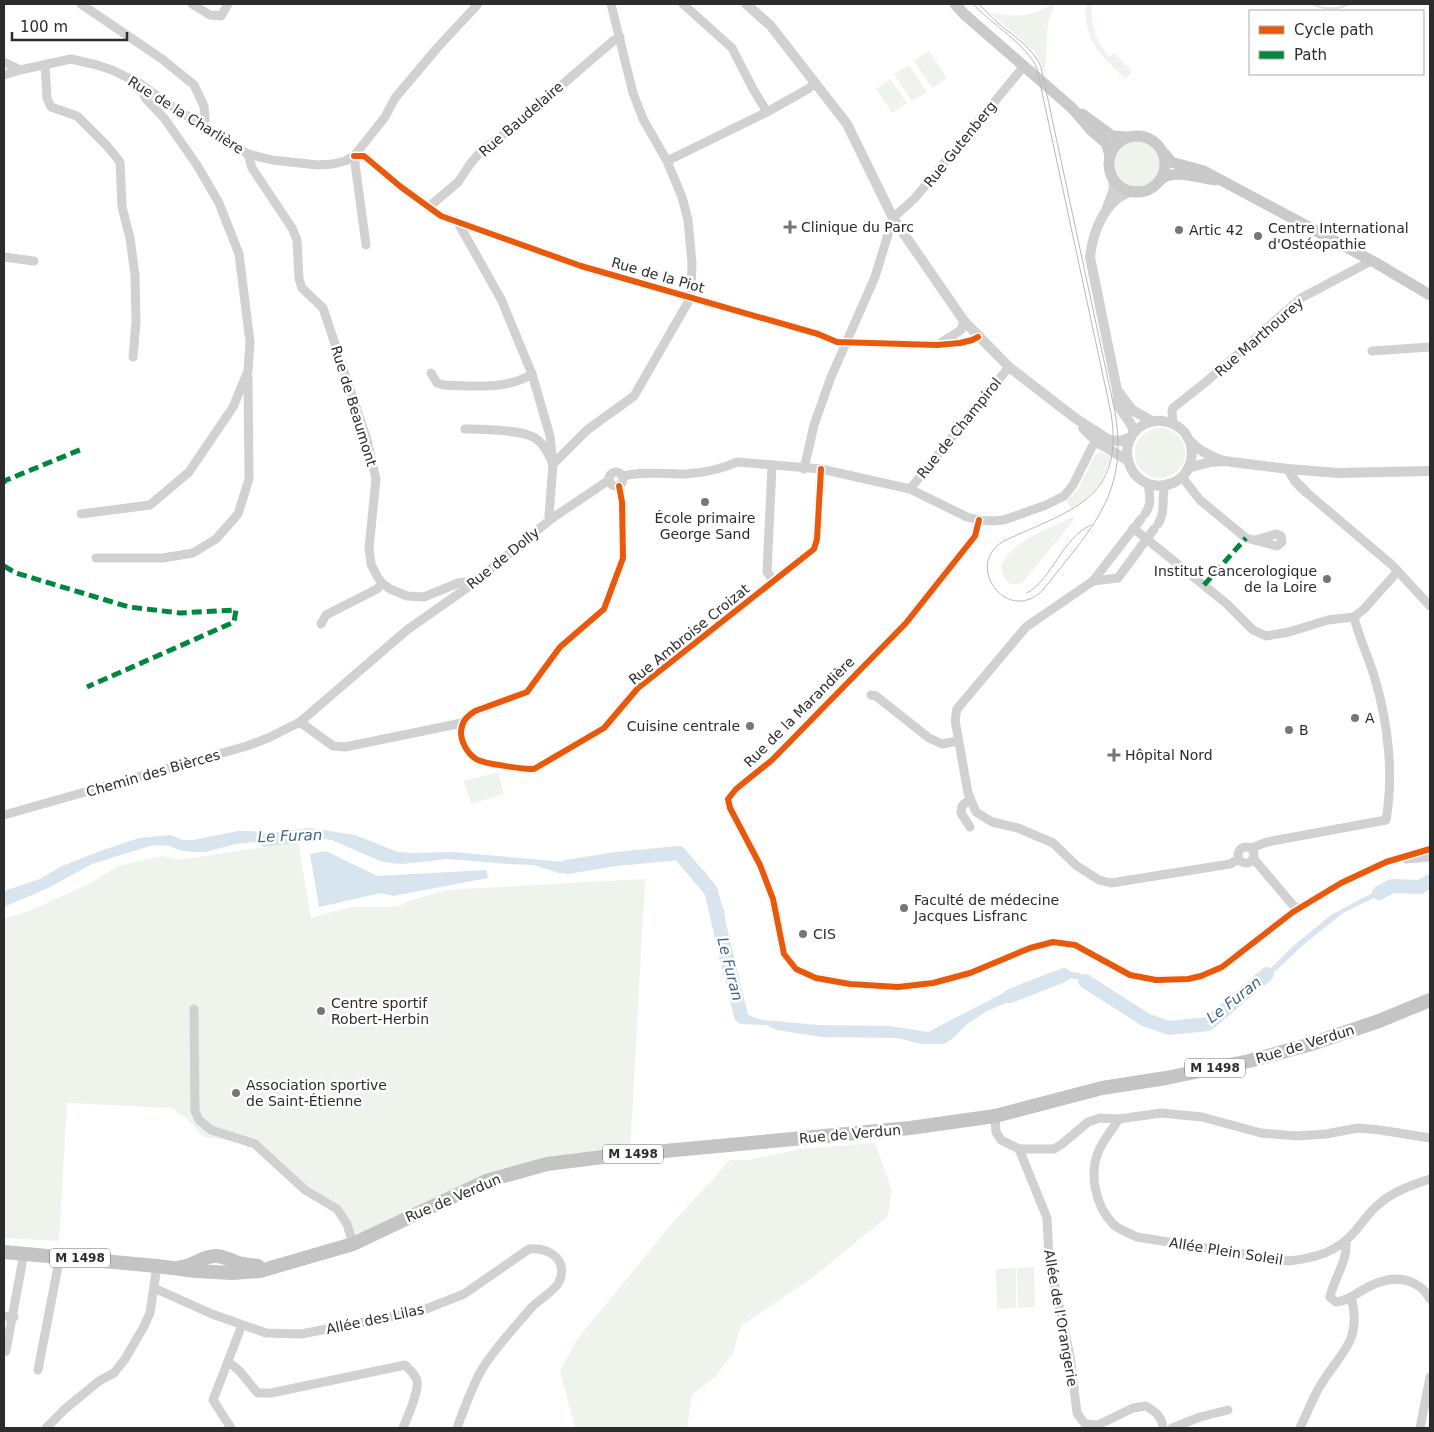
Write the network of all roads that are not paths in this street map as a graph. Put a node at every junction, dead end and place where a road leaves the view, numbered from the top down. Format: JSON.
{"nodes":[{"id":1,"x":81,"y":4,"type":"edge"},
{"id":2,"x":192,"y":4,"type":"edge"},
{"id":3,"x":228,"y":4,"type":"edge"},
{"id":4,"x":478,"y":4,"type":"edge"},
{"id":5,"x":611,"y":4,"type":"edge"},
{"id":6,"x":683,"y":4,"type":"edge"},
{"id":7,"x":746,"y":4,"type":"edge"},
{"id":8,"x":955,"y":4,"type":"edge"},
{"id":9,"x":620,"y":37,"type":"junction"},
{"id":10,"x":4,"y":62,"type":"edge"},
{"id":11,"x":45,"y":65,"type":"junction"},
{"id":12,"x":1024,"y":66,"type":"junction"},
{"id":13,"x":20,"y":70,"type":"junction"},
{"id":14,"x":4,"y":75,"type":"edge"},
{"id":15,"x":139,"y":84,"type":"junction"},
{"id":16,"x":815,"y":84,"type":"junction"},
{"id":17,"x":168,"y":104,"type":"junction"},
{"id":18,"x":1072,"y":108,"type":"junction"},
{"id":19,"x":768,"y":112,"type":"junction"},
{"id":20,"x":164,"y":118,"type":"junction"},
{"id":21,"x":202,"y":126,"type":"junction"},
{"id":22,"x":1127,"y":137,"type":"junction"},
{"id":23,"x":248,"y":154,"type":"junction"},
{"id":24,"x":1164,"y":154,"type":"junction"},
{"id":25,"x":1110,"y":155,"type":"junction"},
{"id":26,"x":354,"y":156,"type":"junction"},
{"id":27,"x":667,"y":161,"type":"junction"},
{"id":28,"x":1113,"y":178,"type":"junction"},
{"id":29,"x":1160,"y":180,"type":"junction"},
{"id":30,"x":1221,"y":181,"type":"junction"},
{"id":31,"x":1136,"y":191,"type":"junction"},
{"id":32,"x":429,"y":207,"type":"junction"},
{"id":33,"x":1107,"y":209,"type":"junction"},
{"id":34,"x":894,"y":218,"type":"junction"},
{"id":35,"x":457,"y":221,"type":"junction"},
{"id":36,"x":366,"y":245,"type":"dead end"},
{"id":37,"x":4,"y":256,"type":"edge"},
{"id":38,"x":34,"y":261,"type":"dead end"},
{"id":39,"x":1371,"y":261,"type":"junction"},
{"id":40,"x":1430,"y":295,"type":"edge"},
{"id":41,"x":691,"y":297,"type":"junction"},
{"id":42,"x":964,"y":321,"type":"junction"},
{"id":43,"x":978,"y":337,"type":"junction"},
{"id":44,"x":846,"y":342,"type":"junction"},
{"id":45,"x":937,"y":344,"type":"junction"},
{"id":46,"x":1430,"y":347,"type":"edge"},
{"id":47,"x":1372,"y":351,"type":"dead end"},
{"id":48,"x":133,"y":357,"type":"dead end"},
{"id":49,"x":1009,"y":367,"type":"junction"},
{"id":50,"x":248,"y":371,"type":"junction"},
{"id":51,"x":431,"y":373,"type":"dead end"},
{"id":52,"x":532,"y":374,"type":"junction"},
{"id":53,"x":1117,"y":390,"type":"junction"},
{"id":54,"x":1152,"y":422,"type":"junction"},
{"id":55,"x":1169,"y":422,"type":"junction"},
{"id":56,"x":465,"y":429,"type":"dead end"},
{"id":57,"x":1133,"y":434,"type":"junction"},
{"id":58,"x":1099,"y":439,"type":"junction"},
{"id":59,"x":1190,"y":442,"type":"junction"},
{"id":60,"x":1127,"y":460,"type":"junction"},
{"id":61,"x":1224,"y":461,"type":"junction"},
{"id":62,"x":553,"y":464,"type":"junction"},
{"id":63,"x":772,"y":466,"type":"junction"},
{"id":64,"x":1188,"y":468,"type":"junction"},
{"id":65,"x":804,"y":469,"type":"junction"},
{"id":66,"x":821,"y":469,"type":"junction"},
{"id":67,"x":1288,"y":469,"type":"junction"},
{"id":68,"x":1430,"y":471,"type":"edge"},
{"id":69,"x":623,"y":476,"type":"junction"},
{"id":70,"x":1182,"y":477,"type":"junction"},
{"id":71,"x":609,"y":480,"type":"junction"},
{"id":72,"x":1148,"y":484,"type":"junction"},
{"id":73,"x":619,"y":486,"type":"junction"},
{"id":74,"x":1164,"y":486,"type":"junction"},
{"id":75,"x":910,"y":489,"type":"junction"},
{"id":76,"x":1306,"y":492,"type":"joint"},
{"id":77,"x":82,"y":514,"type":"dead end"},
{"id":78,"x":551,"y":519,"type":"junction"},
{"id":79,"x":979,"y":520,"type":"junction"},
{"id":80,"x":1133,"y":528,"type":"junction"},
{"id":81,"x":1147,"y":539,"type":"junction"},
{"id":82,"x":1254,"y":540,"type":"dead end"},
{"id":83,"x":96,"y":558,"type":"dead end"},
{"id":84,"x":1398,"y":571,"type":"junction"},
{"id":85,"x":774,"y":581,"type":"junction"},
{"id":86,"x":1093,"y":581,"type":"junction"},
{"id":87,"x":382,"y":583,"type":"junction"},
{"id":88,"x":470,"y":585,"type":"junction"},
{"id":89,"x":1430,"y":606,"type":"edge"},
{"id":90,"x":1354,"y":617,"type":"junction"},
{"id":91,"x":320,"y":624,"type":"dead end"},
{"id":92,"x":871,"y":694,"type":"dead end"},
{"id":93,"x":300,"y":722,"type":"junction"},
{"id":94,"x":462,"y":723,"type":"junction"},
{"id":95,"x":958,"y":741,"type":"junction"},
{"id":96,"x":970,"y":800,"type":"junction"},
{"id":97,"x":4,"y":815,"type":"edge"},
{"id":98,"x":970,"y":827,"type":"dead end"},
{"id":99,"x":1251,"y":848,"type":"junction"},
{"id":100,"x":1430,"y":848,"type":"edge"},
{"id":101,"x":1430,"y":857,"type":"edge"},
{"id":102,"x":1240,"y":858,"type":"junction"},
{"id":103,"x":1253,"y":858,"type":"junction"},
{"id":104,"x":1398,"y":858,"type":"junction"},
{"id":105,"x":1297,"y":910,"type":"junction"},
{"id":106,"x":1430,"y":1000,"type":"edge"},
{"id":107,"x":194,"y":1009,"type":"dead end"},
{"id":108,"x":995,"y":1116,"type":"junction"},
{"id":109,"x":1119,"y":1119,"type":"junction"},
{"id":110,"x":1430,"y":1138,"type":"edge"},
{"id":111,"x":1019,"y":1149,"type":"junction"},
{"id":112,"x":1430,"y":1179,"type":"edge"},
{"id":113,"x":1346,"y":1241,"type":"junction"},
{"id":114,"x":353,"y":1244,"type":"junction"},
{"id":115,"x":4,"y":1252,"type":"edge"},
{"id":116,"x":24,"y":1254,"type":"junction"},
{"id":117,"x":60,"y":1256,"type":"junction"},
{"id":118,"x":157,"y":1266,"type":"junction"},
{"id":119,"x":154,"y":1288,"type":"junction"},
{"id":120,"x":1352,"y":1297,"type":"junction"},
{"id":121,"x":1430,"y":1299,"type":"edge"},
{"id":122,"x":4,"y":1316,"type":"edge"},
{"id":123,"x":14,"y":1317,"type":"junction"},
{"id":124,"x":242,"y":1325,"type":"junction"},
{"id":125,"x":4,"y":1352,"type":"edge"},
{"id":126,"x":228,"y":1362,"type":"junction"},
{"id":127,"x":38,"y":1370,"type":"dead end"},
{"id":128,"x":1430,"y":1377,"type":"edge"},
{"id":129,"x":1228,"y":1410,"type":"dead end"},
{"id":130,"x":46,"y":1428,"type":"edge"},
{"id":131,"x":231,"y":1428,"type":"edge"},
{"id":132,"x":403,"y":1428,"type":"edge"},
{"id":133,"x":457,"y":1428,"type":"edge"},
{"id":134,"x":1163,"y":1428,"type":"edge"},
{"id":135,"x":1172,"y":1428,"type":"edge"},
{"id":136,"x":1300,"y":1428,"type":"edge"},
{"id":137,"x":1420,"y":1428,"type":"edge"}],
"edges":[{"from":1,"to":21,"type":"street"},
{"from":2,"to":3,"type":"street"},
{"from":4,"to":26,"type":"street"},
{"from":5,"to":9,"type":"street"},
{"from":6,"to":19,"type":"street"},
{"from":7,"to":16,"type":"street"},
{"from":8,"to":12,"type":"main road"},
{"from":9,"to":27,"type":"street"},
{"from":9,"to":32,"type":"street","name":"Rue Baudelaire"},
{"from":10,"to":13,"type":"street"},
{"from":11,"to":13,"type":"street","name":"Rue de la Charlière"},
{"from":11,"to":15,"type":"street","name":"Rue de la Charlière"},
{"from":11,"to":48,"type":"street"},
{"from":12,"to":18,"type":"main road"},
{"from":12,"to":34,"type":"street","name":"Rue Gutenberg"},
{"from":13,"to":14,"type":"street","name":"Rue de la Charlière"},
{"from":15,"to":17,"type":"street","name":"Rue de la Charlière"},
{"from":15,"to":20,"type":"street"},
{"from":16,"to":19,"type":"street"},
{"from":16,"to":34,"type":"street"},
{"from":17,"to":20,"type":"street"},
{"from":17,"to":21,"type":"street","name":"Rue de la Charlière"},
{"from":18,"to":22,"type":"main road"},
{"from":18,"to":25,"type":"main road"},
{"from":19,"to":27,"type":"street"},
{"from":20,"to":50,"type":"street"},
{"from":21,"to":23,"type":"street","name":"Rue de la Charlière"},
{"from":22,"to":24,"type":"main road"},
{"from":22,"to":25,"type":"main road"},
{"from":23,"to":26,"type":"street","name":"Rue de la Charlière"},
{"from":23,"to":87,"type":"street","name":"Rue de Beaumont"},
{"from":24,"to":29,"type":"main road"},
{"from":24,"to":30,"type":"main road"},
{"from":25,"to":28,"type":"main road"},
{"from":26,"to":32,"type":"street","name":"Rue de la Piot"},
{"from":26,"to":36,"type":"street"},
{"from":27,"to":41,"type":"street"},
{"from":28,"to":31,"type":"main road"},
{"from":28,"to":33,"type":"street"},
{"from":29,"to":30,"type":"main road"},
{"from":29,"to":31,"type":"main road"},
{"from":30,"to":39,"type":"main road"},
{"from":31,"to":33,"type":"street"},
{"from":32,"to":35,"type":"street","name":"Rue de la Piot"},
{"from":33,"to":53,"type":"street"},
{"from":34,"to":42,"type":"street"},
{"from":34,"to":44,"type":"street"},
{"from":35,"to":41,"type":"street","name":"Rue de la Piot"},
{"from":35,"to":52,"type":"street","name":"Rue de Dolly"},
{"from":37,"to":38,"type":"street"},
{"from":39,"to":40,"type":"main road"},
{"from":39,"to":55,"type":"street","name":"Rue Marthourey"},
{"from":41,"to":44,"type":"street","name":"Rue de la Piot"},
{"from":41,"to":62,"type":"street"},
{"from":42,"to":43,"type":"street"},
{"from":42,"to":45,"type":"street"},
{"from":43,"to":45,"type":"street","name":"Rue de la Piot"},
{"from":43,"to":49,"type":"street"},
{"from":44,"to":45,"type":"street","name":"Rue de la Piot"},
{"from":44,"to":65,"type":"street"},
{"from":46,"to":47,"type":"street"},
{"from":49,"to":58,"type":"street"},
{"from":49,"to":75,"type":"street","name":"Rue de Champirol"},
{"from":50,"to":77,"type":"street"},
{"from":50,"to":83,"type":"street"},
{"from":51,"to":52,"type":"street"},
{"from":52,"to":62,"type":"street","name":"Rue de Dolly"},
{"from":53,"to":54,"type":"street"},
{"from":53,"to":57,"type":"street"},
{"from":54,"to":55,"type":"street"},
{"from":54,"to":57,"type":"street"},
{"from":55,"to":59,"type":"street"},
{"from":56,"to":62,"type":"street"},
{"from":57,"to":58,"type":"street"},
{"from":57,"to":60,"type":"street"},
{"from":58,"to":60,"type":"street"},
{"from":58,"to":79,"type":"street"},
{"from":59,"to":61,"type":"street"},
{"from":59,"to":64,"type":"street"},
{"from":60,"to":72,"type":"street"},
{"from":61,"to":64,"type":"street"},
{"from":61,"to":67,"type":"street"},
{"from":62,"to":78,"type":"street","name":"Rue de Dolly"},
{"from":63,"to":65,"type":"street"},
{"from":63,"to":69,"type":"street"},
{"from":63,"to":85,"type":"street"},
{"from":64,"to":70,"type":"street"},
{"from":65,"to":66,"type":"street"},
{"from":66,"to":75,"type":"street"},
{"from":66,"to":85,"type":"street","name":"Rue Ambroise Croizat"},
{"from":67,"to":68,"type":"street"},
{"from":67,"to":76,"type":"street"},
{"from":69,"to":71,"type":"street"},
{"from":69,"to":73,"type":"street"},
{"from":70,"to":74,"type":"street"},
{"from":70,"to":82,"type":"street"},
{"from":71,"to":73,"type":"street"},
{"from":71,"to":78,"type":"street"},
{"from":72,"to":74,"type":"street"},
{"from":72,"to":80,"type":"street"},
{"from":73,"to":94,"type":"street"},
{"from":74,"to":81,"type":"street"},
{"from":75,"to":79,"type":"street"},
{"from":76,"to":84,"type":"street"},
{"from":78,"to":88,"type":"street","name":"Rue de Dolly"},
{"from":79,"to":105,"type":"street","name":"Rue de la Marandière"},
{"from":80,"to":81,"type":"street"},
{"from":80,"to":86,"type":"street"},
{"from":81,"to":86,"type":"street"},
{"from":81,"to":90,"type":"street"},
{"from":84,"to":89,"type":"street"},
{"from":84,"to":90,"type":"street"},
{"from":85,"to":94,"type":"street","name":"Rue Ambroise Croizat"},
{"from":86,"to":95,"type":"street"},
{"from":87,"to":88,"type":"street"},
{"from":87,"to":91,"type":"street"},
{"from":88,"to":93,"type":"street","name":"Rue de Dolly"},
{"from":90,"to":99,"type":"street"},
{"from":92,"to":95,"type":"street"},
{"from":93,"to":94,"type":"street"},
{"from":93,"to":97,"type":"street","name":"Chemin des Bièrces"},
{"from":95,"to":96,"type":"street"},
{"from":96,"to":98,"type":"street"},
{"from":96,"to":102,"type":"street"},
{"from":99,"to":102,"type":"street"},
{"from":99,"to":103,"type":"street"},
{"from":100,"to":104,"type":"street","name":"Rue de la Marandière"},
{"from":101,"to":104,"type":"street","name":"Rue de la Marandière"},
{"from":102,"to":103,"type":"street"},
{"from":103,"to":105,"type":"street"},
{"from":104,"to":105,"type":"street","name":"Rue de la Marandière"},
{"from":106,"to":108,"type":"main road","name":"Rue de Verdun","number":"M 1498"},
{"from":107,"to":114,"type":"street"},
{"from":108,"to":111,"type":"street"},
{"from":108,"to":114,"type":"main road","name":"Rue de Verdun","number":"M 1498"},
{"from":109,"to":110,"type":"street"},
{"from":109,"to":111,"type":"street"},
{"from":109,"to":113,"type":"street","name":"Allée Plein Soleil"},
{"from":111,"to":134,"type":"street","name":"Allée de l'Orangerie"},
{"from":112,"to":113,"type":"street","name":"Allée Plein Soleil"},
{"from":113,"to":120,"type":"street"},
{"from":114,"to":118,"type":"main road","name":"Rue de Verdun","number":"M 1498"},
{"from":115,"to":116,"type":"main road","name":"Rue de Verdun","number":"M 1498"},
{"from":116,"to":117,"type":"main road","name":"Rue de Verdun","number":"M 1498"},
{"from":116,"to":123,"type":"street"},
{"from":117,"to":118,"type":"main road","name":"Rue de Verdun","number":"M 1498"},
{"from":117,"to":127,"type":"street"},
{"from":118,"to":119,"type":"street"},
{"from":119,"to":124,"type":"street","name":"Allée des Lilas"},
{"from":119,"to":130,"type":"street"},
{"from":120,"to":121,"type":"street"},
{"from":120,"to":136,"type":"street"},
{"from":122,"to":123,"type":"street"},
{"from":123,"to":125,"type":"street"},
{"from":124,"to":126,"type":"street"},
{"from":124,"to":133,"type":"street","name":"Allée des Lilas"},
{"from":126,"to":131,"type":"street"},
{"from":126,"to":132,"type":"street"},
{"from":128,"to":137,"type":"street"},
{"from":129,"to":135,"type":"street"}]}
